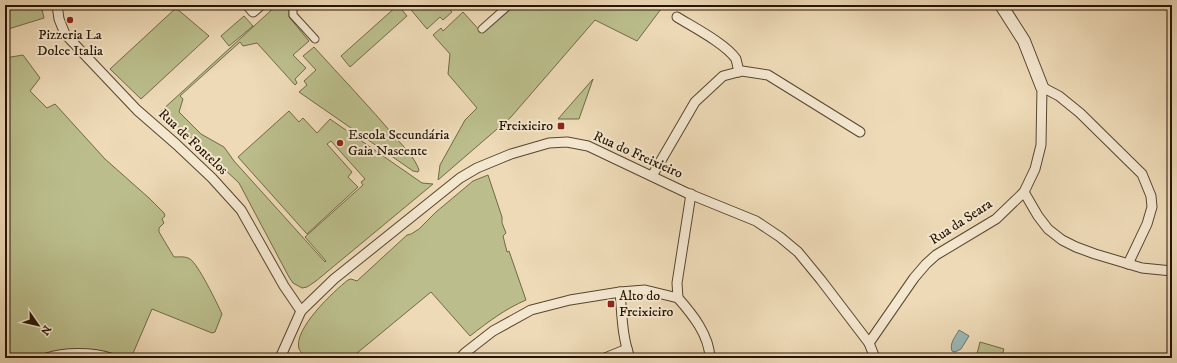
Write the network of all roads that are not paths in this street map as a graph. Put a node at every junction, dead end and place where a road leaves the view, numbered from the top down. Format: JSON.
{"nodes":[{"id":1,"x":57,"y":5,"type":"edge"},
{"id":2,"x":247,"y":5,"type":"edge"},
{"id":3,"x":261,"y":5,"type":"edge"},
{"id":4,"x":293,"y":5,"type":"edge"},
{"id":5,"x":509,"y":5,"type":"edge"},
{"id":6,"x":1001,"y":5,"type":"edge"},
{"id":7,"x":677,"y":17,"type":"dead end"},
{"id":8,"x":482,"y":29,"type":"dead end"},
{"id":9,"x":315,"y":39,"type":"dead end"},
{"id":10,"x":738,"y":72,"type":"junction"},
{"id":11,"x":1042,"y":87,"type":"junction"},
{"id":12,"x":860,"y":132,"type":"dead end"},
{"id":13,"x":652,"y":176,"type":"junction"},
{"id":14,"x":1024,"y":192,"type":"junction"},
{"id":15,"x":691,"y":194,"type":"junction"},
{"id":16,"x":1128,"y":264,"type":"junction"},
{"id":17,"x":1172,"y":271,"type":"edge"},
{"id":18,"x":620,"y":292,"type":"junction"},
{"id":19,"x":678,"y":298,"type":"junction"},
{"id":20,"x":301,"y":310,"type":"junction"},
{"id":21,"x":869,"y":343,"type":"junction"},
{"id":22,"x":628,"y":354,"type":"edge"},
{"id":23,"x":95,"y":357,"type":"edge"},
{"id":24,"x":47,"y":358,"type":"edge"},
{"id":25,"x":110,"y":358,"type":"edge"},
{"id":26,"x":280,"y":358,"type":"edge"},
{"id":27,"x":460,"y":358,"type":"edge"},
{"id":28,"x":605,"y":358,"type":"edge"},
{"id":29,"x":710,"y":358,"type":"edge"},
{"id":30,"x":875,"y":358,"type":"edge"}],
"edges":[{"from":1,"to":20,"type":"street","name":"Rua de Fontelos"},
{"from":2,"to":3,"type":"street"},
{"from":4,"to":9,"type":"street"},
{"from":5,"to":8,"type":"street"},
{"from":6,"to":11,"type":"street","name":"Rua da Seara"},
{"from":7,"to":10,"type":"street"},
{"from":10,"to":12,"type":"street"},
{"from":10,"to":13,"type":"street"},
{"from":11,"to":14,"type":"street","name":"Rua da Seara"},
{"from":11,"to":16,"type":"street"},
{"from":13,"to":15,"type":"street","name":"Rua do Freixieiro"},
{"from":13,"to":20,"type":"street","name":"Rua do Freixieiro"},
{"from":14,"to":16,"type":"street"},
{"from":14,"to":21,"type":"street","name":"Rua da Seara"},
{"from":15,"to":19,"type":"street"},
{"from":15,"to":21,"type":"street","name":"Rua do Freixieiro"},
{"from":16,"to":17,"type":"street"},
{"from":18,"to":19,"type":"street"},
{"from":18,"to":22,"type":"street"},
{"from":18,"to":27,"type":"street"},
{"from":19,"to":29,"type":"street"},
{"from":20,"to":26,"type":"street"},
{"from":21,"to":30,"type":"street","name":"Rua do Freixieiro"},
{"from":22,"to":28,"type":"street"},
{"from":23,"to":24,"type":"street"},
{"from":23,"to":25,"type":"street"}]}
